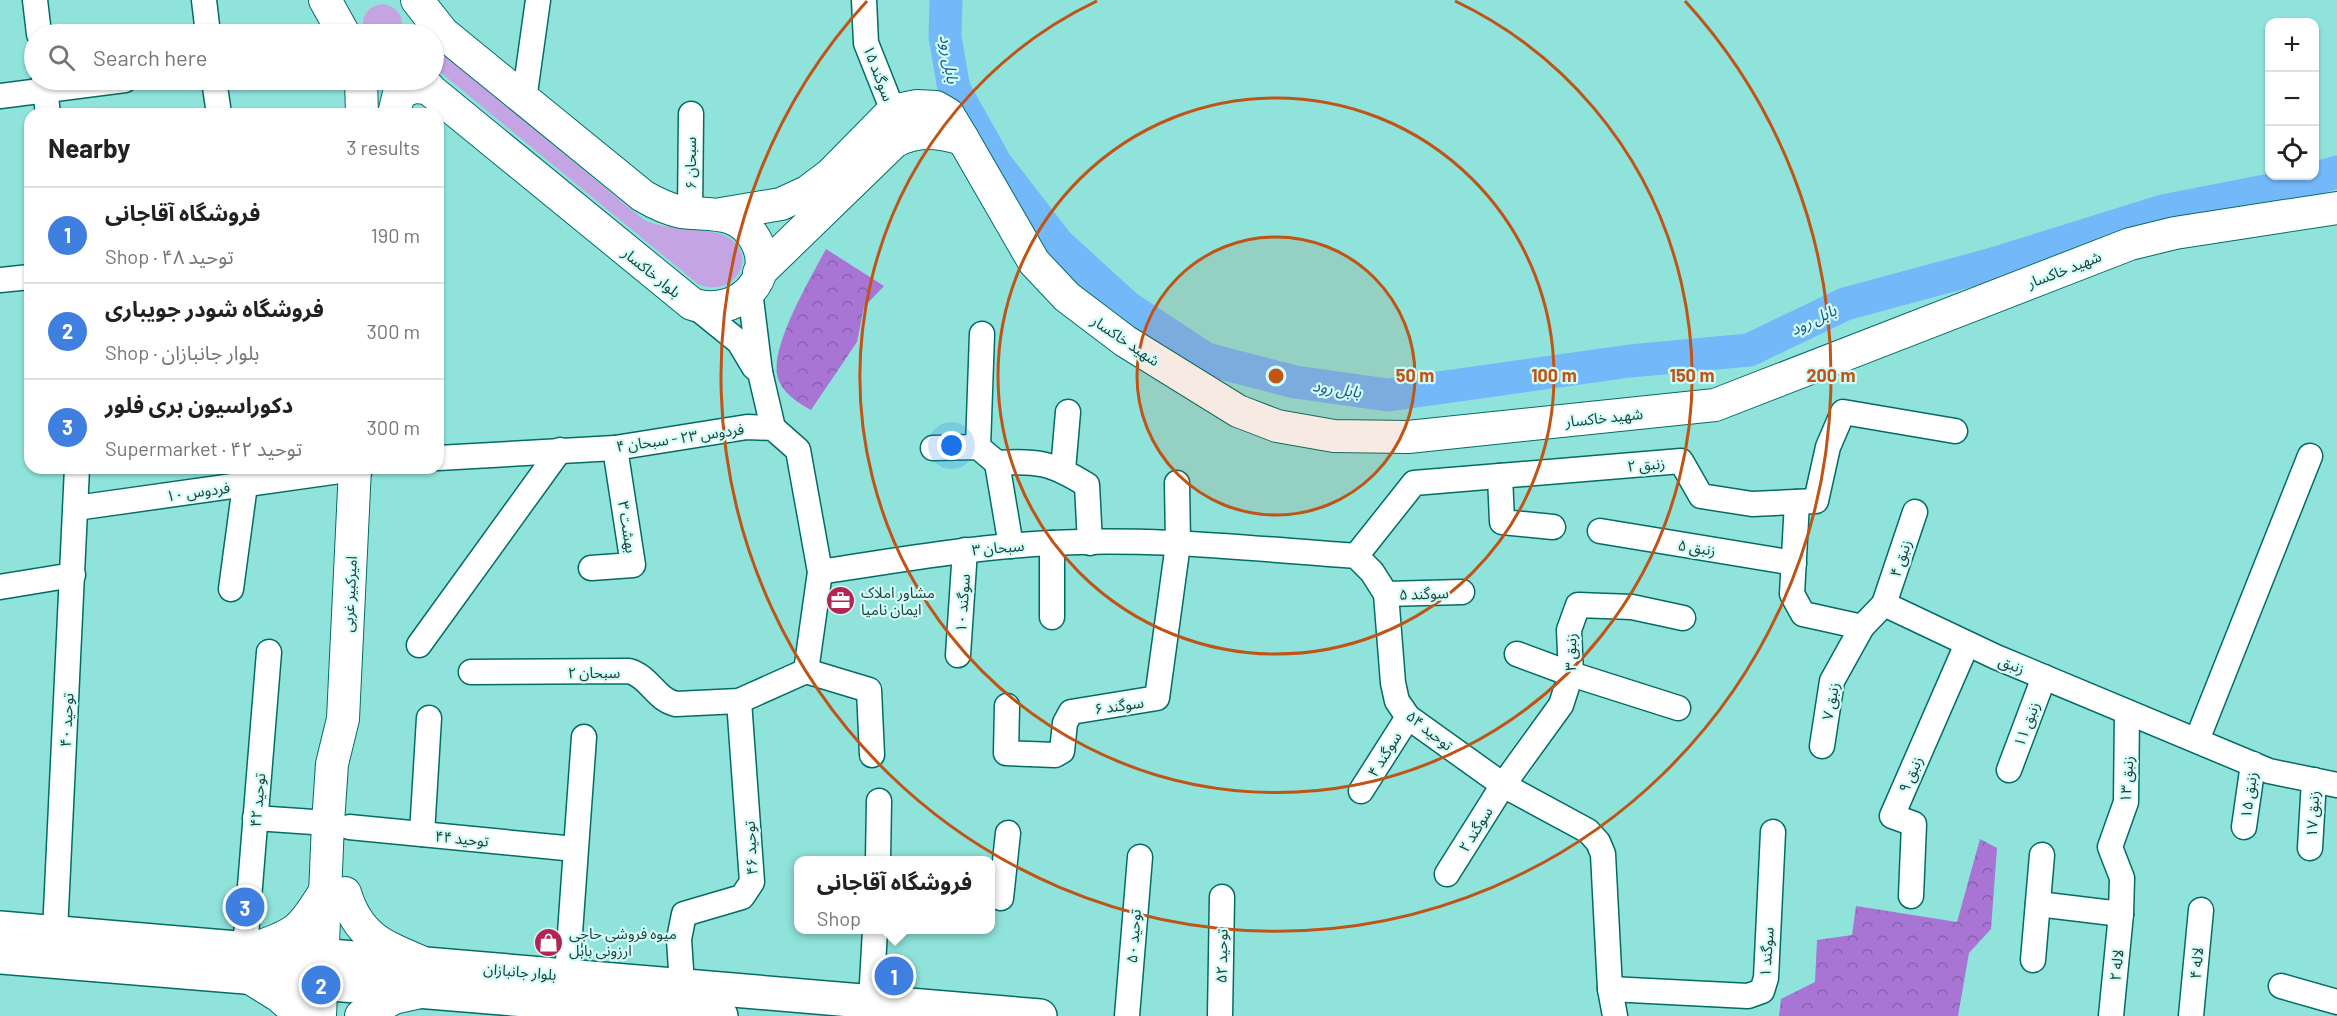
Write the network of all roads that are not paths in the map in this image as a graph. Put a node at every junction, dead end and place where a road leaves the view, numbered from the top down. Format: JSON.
{"nodes":[{"id":1,"x":34,"y":0,"type":"edge"},
{"id":2,"x":204,"y":0,"type":"edge"},
{"id":3,"x":324,"y":0,"type":"edge"},
{"id":4,"x":351,"y":0,"type":"edge"},
{"id":5,"x":538,"y":0,"type":"edge"},
{"id":6,"x":847,"y":0,"type":"edge"},
{"id":7,"x":419,"y":2,"type":"edge"},
{"id":8,"x":864,"y":10,"type":"edge"},
{"id":9,"x":38,"y":24,"type":"edge"},
{"id":10,"x":207,"y":24,"type":"edge"},
{"id":11,"x":338,"y":24,"type":"edge"},
{"id":12,"x":343,"y":24,"type":"edge"},
{"id":13,"x":435,"y":24,"type":"edge"},
{"id":14,"x":444,"y":35,"type":"edge"},
{"id":15,"x":24,"y":90,"type":"edge"},
{"id":16,"x":45,"y":90,"type":"edge"},
{"id":17,"x":215,"y":90,"type":"edge"},
{"id":18,"x":361,"y":90,"type":"edge"},
{"id":19,"x":406,"y":90,"type":"edge"},
{"id":20,"x":431,"y":90,"type":"edge"},
{"id":21,"x":0,"y":96,"type":"edge"},
{"id":22,"x":525,"y":100,"type":"junction"},
{"id":23,"x":47,"y":108,"type":"edge"},
{"id":24,"x":218,"y":108,"type":"edge"},
{"id":25,"x":362,"y":108,"type":"edge"},
{"id":26,"x":395,"y":108,"type":"edge"},
{"id":27,"x":894,"y":111,"type":"junction"},
{"id":28,"x":691,"y":114,"type":"dead end"},
{"id":29,"x":963,"y":139,"type":"junction"},
{"id":30,"x":2337,"y":208,"type":"edge"},
{"id":31,"x":690,"y":213,"type":"junction"},
{"id":32,"x":721,"y":214,"type":"junction"},
{"id":33,"x":24,"y":278,"type":"edge"},
{"id":34,"x":0,"y":280,"type":"edge"},
{"id":35,"x":754,"y":282,"type":"junction"},
{"id":36,"x":692,"y":304,"type":"junction"},
{"id":37,"x":982,"y":334,"type":"dead end"},
{"id":38,"x":760,"y":372,"type":"junction"},
{"id":39,"x":1068,"y":412,"type":"dead end"},
{"id":40,"x":773,"y":428,"type":"junction"},
{"id":41,"x":1955,"y":431,"type":"dead end"},
{"id":42,"x":615,"y":447,"type":"junction"},
{"id":43,"x":978,"y":447,"type":"junction"},
{"id":44,"x":933,"y":448,"type":"dead end"},
{"id":45,"x":560,"y":450,"type":"junction"},
{"id":46,"x":2310,"y":456,"type":"dead end"},
{"id":47,"x":444,"y":458,"type":"edge"},
{"id":48,"x":997,"y":462,"type":"junction"},
{"id":49,"x":1063,"y":470,"type":"junction"},
{"id":50,"x":77,"y":474,"type":"edge"},
{"id":51,"x":298,"y":474,"type":"edge"},
{"id":52,"x":357,"y":474,"type":"edge"},
{"id":53,"x":1500,"y":476,"type":"junction"},
{"id":54,"x":259,"y":478,"type":"edge"},
{"id":55,"x":1177,"y":483,"type":"dead end"},
{"id":56,"x":1797,"y":502,"type":"junction"},
{"id":57,"x":76,"y":508,"type":"junction"},
{"id":58,"x":1915,"y":512,"type":"dead end"},
{"id":59,"x":1553,"y":527,"type":"dead end"},
{"id":60,"x":1600,"y":531,"type":"dead end"},
{"id":61,"x":1052,"y":543,"type":"junction"},
{"id":62,"x":1090,"y":543,"type":"junction"},
{"id":63,"x":1178,"y":544,"type":"junction"},
{"id":64,"x":1011,"y":546,"type":"junction"},
{"id":65,"x":965,"y":550,"type":"junction"},
{"id":66,"x":1356,"y":556,"type":"junction"},
{"id":67,"x":1794,"y":563,"type":"junction"},
{"id":68,"x":591,"y":568,"type":"dead end"},
{"id":69,"x":820,"y":572,"type":"junction"},
{"id":70,"x":73,"y":575,"type":"junction"},
{"id":71,"x":0,"y":587,"type":"edge"},
{"id":72,"x":231,"y":589,"type":"dead end"},
{"id":73,"x":1462,"y":592,"type":"dead end"},
{"id":74,"x":1386,"y":594,"type":"junction"},
{"id":75,"x":1884,"y":604,"type":"junction"},
{"id":76,"x":1052,"y":617,"type":"dead end"},
{"id":77,"x":1683,"y":618,"type":"dead end"},
{"id":78,"x":1862,"y":627,"type":"junction"},
{"id":79,"x":1967,"y":644,"type":"junction"},
{"id":80,"x":419,"y":645,"type":"dead end"},
{"id":81,"x":268,"y":652,"type":"dead end"},
{"id":82,"x":1517,"y":654,"type":"dead end"},
{"id":83,"x":958,"y":655,"type":"dead end"},
{"id":84,"x":806,"y":671,"type":"junction"},
{"id":85,"x":471,"y":672,"type":"dead end"},
{"id":86,"x":1571,"y":675,"type":"junction"},
{"id":87,"x":2044,"y":677,"type":"junction"},
{"id":88,"x":740,"y":701,"type":"junction"},
{"id":89,"x":1007,"y":706,"type":"dead end"},
{"id":90,"x":1678,"y":708,"type":"dead end"},
{"id":91,"x":2127,"y":712,"type":"junction"},
{"id":92,"x":1408,"y":717,"type":"junction"},
{"id":93,"x":429,"y":718,"type":"dead end"},
{"id":94,"x":584,"y":737,"type":"dead end"},
{"id":95,"x":2197,"y":740,"type":"junction"},
{"id":96,"x":1822,"y":746,"type":"dead end"},
{"id":97,"x":872,"y":755,"type":"dead end"},
{"id":98,"x":2253,"y":764,"type":"junction"},
{"id":99,"x":2009,"y":770,"type":"dead end"},
{"id":100,"x":2325,"y":782,"type":"edge"},
{"id":101,"x":1503,"y":785,"type":"junction"},
{"id":102,"x":1361,"y":791,"type":"dead end"},
{"id":103,"x":879,"y":801,"type":"dead end"},
{"id":104,"x":255,"y":818,"type":"junction"},
{"id":105,"x":339,"y":825,"type":"junction"},
{"id":106,"x":2244,"y":827,"type":"dead end"},
{"id":107,"x":1773,"y":832,"type":"dead end"},
{"id":108,"x":1008,"y":833,"type":"dead end"},
{"id":109,"x":422,"y":834,"type":"junction"},
{"id":110,"x":2310,"y":848,"type":"dead end"},
{"id":111,"x":575,"y":849,"type":"junction"},
{"id":112,"x":2042,"y":855,"type":"dead end"},
{"id":113,"x":878,"y":856,"type":"edge"},
{"id":114,"x":1140,"y":857,"type":"dead end"},
{"id":115,"x":997,"y":864,"type":"edge"},
{"id":116,"x":1447,"y":874,"type":"dead end"},
{"id":117,"x":335,"y":892,"type":"junction"},
{"id":118,"x":1911,"y":896,"type":"dead end"},
{"id":119,"x":1222,"y":897,"type":"dead end"},
{"id":120,"x":1001,"y":898,"type":"dead end"},
{"id":121,"x":2038,"y":904,"type":"junction"},
{"id":122,"x":2201,"y":910,"type":"dead end"},
{"id":123,"x":2121,"y":914,"type":"junction"},
{"id":124,"x":0,"y":928,"type":"edge"},
{"id":125,"x":56,"y":932,"type":"junction"},
{"id":126,"x":875,"y":934,"type":"edge"},
{"id":127,"x":0,"y":957,"type":"edge"},
{"id":128,"x":250,"y":958,"type":"junction"},
{"id":129,"x":2033,"y":960,"type":"dead end"},
{"id":130,"x":567,"y":975,"type":"junction"},
{"id":131,"x":422,"y":977,"type":"junction"},
{"id":132,"x":331,"y":985,"type":"edge"},
{"id":133,"x":682,"y":985,"type":"junction"},
{"id":134,"x":2281,"y":986,"type":"dead end"},
{"id":135,"x":1610,"y":989,"type":"junction"},
{"id":136,"x":871,"y":1001,"type":"junction"},
{"id":137,"x":2337,"y":1002,"type":"edge"},
{"id":138,"x":543,"y":1008,"type":"edge"},
{"id":139,"x":662,"y":1013,"type":"edge"},
{"id":140,"x":302,"y":1016,"type":"edge"},
{"id":141,"x":361,"y":1016,"type":"edge"},
{"id":142,"x":721,"y":1016,"type":"edge"},
{"id":143,"x":1040,"y":1016,"type":"edge"},
{"id":144,"x":1127,"y":1016,"type":"edge"},
{"id":145,"x":1220,"y":1016,"type":"edge"},
{"id":146,"x":1616,"y":1016,"type":"edge"},
{"id":147,"x":2111,"y":1016,"type":"edge"},
{"id":148,"x":2191,"y":1016,"type":"edge"}],
"edges":[{"from":1,"to":9,"type":"street"},
{"from":2,"to":10,"type":"street"},
{"from":3,"to":11,"type":"main road"},
{"from":4,"to":12,"type":"main road"},
{"from":5,"to":22,"type":"street"},
{"from":6,"to":8,"type":"street"},
{"from":7,"to":13,"type":"main road"},
{"from":8,"to":27,"type":"street","name":"سوگند ۱۵"},
{"from":14,"to":22,"type":"main road"},
{"from":15,"to":21,"type":"street"},
{"from":16,"to":23,"type":"street"},
{"from":17,"to":24,"type":"street"},
{"from":18,"to":25,"type":"main road"},
{"from":19,"to":26,"type":"main road"},
{"from":20,"to":36,"type":"main road","name":"بلوار خاکسار"},
{"from":22,"to":31,"type":"main road"},
{"from":27,"to":29,"type":"main road","name":"شهید خاکسار"},
{"from":27,"to":32,"type":"main road"},
{"from":28,"to":31,"type":"street","name":"سبحان ۶"},
{"from":29,"to":30,"type":"main road","name":"شهید خاکسار"},
{"from":29,"to":35,"type":"main road","name":"بلوار خاکسار"},
{"from":31,"to":32,"type":"main road"},
{"from":32,"to":35,"type":"main road"},
{"from":33,"to":34,"type":"street"},
{"from":35,"to":36,"type":"main road","name":"بلوار خاکسار"},
{"from":35,"to":38,"type":"street"},
{"from":36,"to":38,"type":"street"},
{"from":37,"to":43,"type":"street"},
{"from":38,"to":40,"type":"street"},
{"from":39,"to":49,"type":"street"},
{"from":40,"to":42,"type":"street","name":"فردوس ۲۳ - سبحان ۴"},
{"from":40,"to":69,"type":"street"},
{"from":41,"to":56,"type":"street","name":"زنبق ۲"},
{"from":42,"to":45,"type":"street","name":"فردوس ۲۳ - سبحان ۴"},
{"from":42,"to":68,"type":"street","name":"بهشت ۳"},
{"from":43,"to":44,"type":"street"},
{"from":43,"to":48,"type":"street"},
{"from":45,"to":47,"type":"street","name":"فردوس ۲۳ - سبحان ۴"},
{"from":45,"to":80,"type":"street"},
{"from":46,"to":95,"type":"street"},
{"from":48,"to":49,"type":"street"},
{"from":48,"to":64,"type":"street"},
{"from":49,"to":62,"type":"street"},
{"from":50,"to":57,"type":"street","name":"توحید ۴۰"},
{"from":51,"to":54,"type":"street","name":"فردوس ۱۰"},
{"from":52,"to":105,"type":"main road","name":"امیرکبیر غربی"},
{"from":53,"to":56,"type":"street","name":"زنبق ۲"},
{"from":53,"to":59,"type":"street"},
{"from":53,"to":66,"type":"street","name":"زنبق ۲"},
{"from":54,"to":57,"type":"street","name":"فردوس ۱۰"},
{"from":54,"to":72,"type":"street"},
{"from":55,"to":63,"type":"street"},
{"from":56,"to":67,"type":"street"},
{"from":57,"to":70,"type":"street","name":"توحید ۴۰"},
{"from":58,"to":75,"type":"street","name":"زنبق ۴"},
{"from":60,"to":67,"type":"street","name":"زنبق ۵"},
{"from":61,"to":62,"type":"street","name":"سبحان ۳"},
{"from":61,"to":64,"type":"street","name":"سبحان ۳"},
{"from":61,"to":76,"type":"street"},
{"from":62,"to":63,"type":"street","name":"سبحان ۳"},
{"from":63,"to":66,"type":"street"},
{"from":63,"to":89,"type":"street","name":"سوگند ۶"},
{"from":64,"to":65,"type":"street","name":"سبحان ۳"},
{"from":65,"to":69,"type":"street","name":"سبحان ۳"},
{"from":65,"to":83,"type":"street","name":"سوگند ۱۰"},
{"from":66,"to":74,"type":"street"},
{"from":67,"to":78,"type":"street"},
{"from":69,"to":84,"type":"street"},
{"from":70,"to":71,"type":"street"},
{"from":70,"to":125,"type":"street","name":"توحید ۴۰"},
{"from":73,"to":74,"type":"street","name":"سوگند ۵"},
{"from":74,"to":92,"type":"street","name":"توحید ۵۴"},
{"from":75,"to":78,"type":"street"},
{"from":75,"to":79,"type":"street","name":"زنبق"},
{"from":77,"to":86,"type":"street","name":"زنبق ۳"},
{"from":78,"to":96,"type":"street","name":"زنبق ۷"},
{"from":79,"to":87,"type":"street","name":"زنبق"},
{"from":79,"to":118,"type":"street","name":"زنبق ۹"},
{"from":81,"to":104,"type":"street","name":"توحید ۴۲"},
{"from":82,"to":86,"type":"street"},
{"from":84,"to":88,"type":"street"},
{"from":84,"to":97,"type":"street"},
{"from":85,"to":88,"type":"street","name":"سبحان ۲"},
{"from":86,"to":90,"type":"street"},
{"from":86,"to":101,"type":"street","name":"زنبق ۳"},
{"from":87,"to":91,"type":"street","name":"زنبق"},
{"from":87,"to":99,"type":"street","name":"زنبق ۱۱"},
{"from":88,"to":133,"type":"street","name":"توحید ۴۶"},
{"from":91,"to":95,"type":"street","name":"زنبق"},
{"from":91,"to":123,"type":"street","name":"زنبق ۱۳"},
{"from":92,"to":101,"type":"street","name":"توحید ۵۴"},
{"from":92,"to":102,"type":"street","name":"سوگند ۴"},
{"from":93,"to":109,"type":"street"},
{"from":94,"to":111,"type":"street"},
{"from":95,"to":98,"type":"street","name":"زنبق"},
{"from":98,"to":100,"type":"street","name":"زنبق"},
{"from":98,"to":106,"type":"street","name":"زنبق ۱۵"},
{"from":100,"to":110,"type":"street","name":"زنبق ۱۷"},
{"from":101,"to":116,"type":"street","name":"سوگند ۲"},
{"from":101,"to":135,"type":"street","name":"توحید ۵۴"},
{"from":103,"to":113,"type":"street"},
{"from":104,"to":105,"type":"street","name":"توحید ۴۴"},
{"from":104,"to":128,"type":"street","name":"توحید ۴۲"},
{"from":105,"to":109,"type":"street","name":"توحید ۴۴"},
{"from":105,"to":117,"type":"main road","name":"امیرکبیر غربی"},
{"from":107,"to":135,"type":"street","name":"سوگند ۱"},
{"from":108,"to":115,"type":"street"},
{"from":109,"to":111,"type":"street","name":"توحید ۴۴"},
{"from":111,"to":130,"type":"street"},
{"from":112,"to":121,"type":"street"},
{"from":114,"to":144,"type":"street","name":"توحید ۵۰"},
{"from":115,"to":120,"type":"street"},
{"from":117,"to":128,"type":"main road"},
{"from":117,"to":131,"type":"main road"},
{"from":117,"to":132,"type":"main road","name":"امیرکبیر غربی"},
{"from":119,"to":145,"type":"street","name":"توحید ۵۲"},
{"from":121,"to":123,"type":"street"},
{"from":121,"to":129,"type":"street"},
{"from":122,"to":148,"type":"street","name":"لاله ۴"},
{"from":123,"to":147,"type":"street","name":"لاله ۲"},
{"from":124,"to":125,"type":"highway","name":"بلوار جانبازان"},
{"from":125,"to":128,"type":"highway","name":"بلوار جانبازان"},
{"from":126,"to":136,"type":"street"},
{"from":127,"to":128,"type":"highway","name":"بلوار جانبازان"},
{"from":128,"to":132,"type":"highway","name":"بلوار جانبازان"},
{"from":128,"to":140,"type":"main road"},
{"from":130,"to":131,"type":"highway","name":"بلوار جانبازان"},
{"from":130,"to":133,"type":"highway","name":"بلوار جانبازان"},
{"from":131,"to":132,"type":"highway","name":"بلوار جانبازان"},
{"from":131,"to":138,"type":"highway","name":"بلوار جانبازان"},
{"from":131,"to":141,"type":"main road"},
{"from":133,"to":136,"type":"highway","name":"بلوار جانبازان"},
{"from":134,"to":137,"type":"street"},
{"from":135,"to":146,"type":"street","name":"توحید ۵۴"},
{"from":136,"to":143,"type":"highway","name":"بلوار جانبازان"},
{"from":138,"to":139,"type":"highway","name":"بلوار جانبازان"},
{"from":139,"to":142,"type":"highway","name":"بلوار جانبازان"}]}
